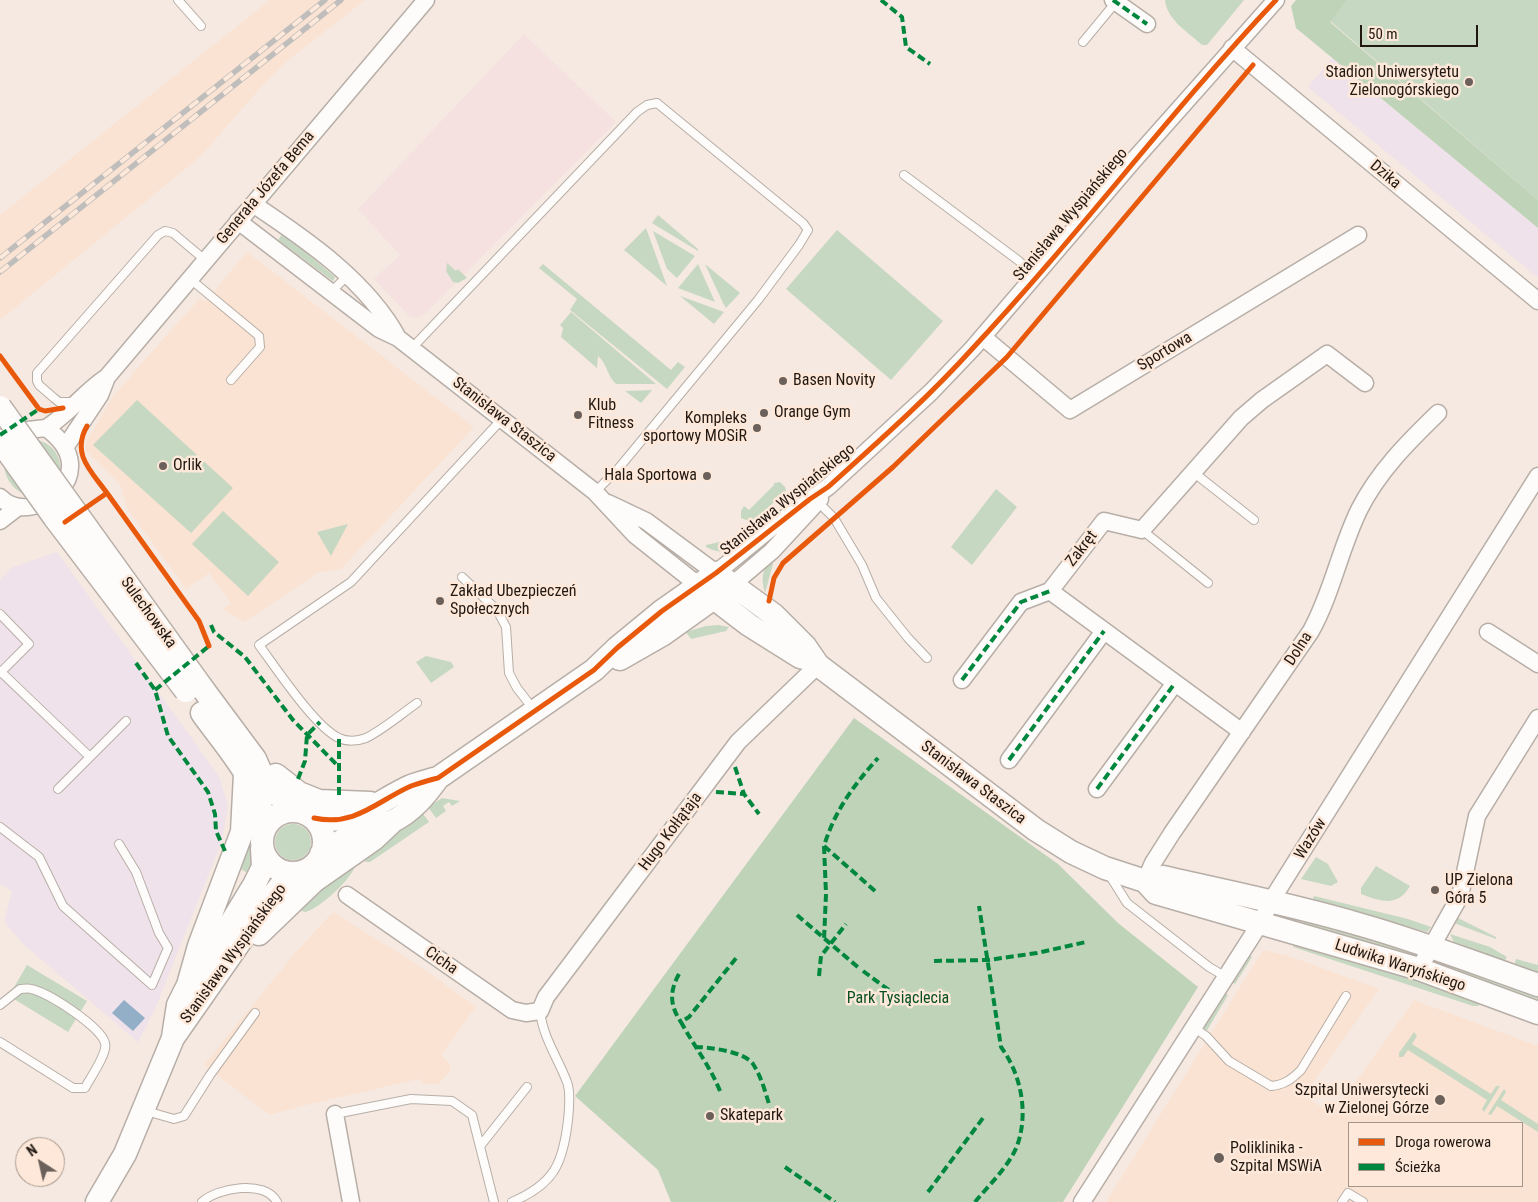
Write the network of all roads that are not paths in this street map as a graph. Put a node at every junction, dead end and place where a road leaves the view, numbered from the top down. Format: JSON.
{"nodes":[{"id":1,"x":178,"y":0,"type":"edge"},
{"id":2,"x":426,"y":0,"type":"edge"},
{"id":3,"x":1276,"y":0,"type":"edge"},
{"id":4,"x":1114,"y":1,"type":"edge"},
{"id":5,"x":1146,"y":24,"type":"dead end"},
{"id":6,"x":201,"y":26,"type":"dead end"},
{"id":7,"x":1083,"y":42,"type":"dead end"},
{"id":8,"x":1232,"y":48,"type":"junction"},
{"id":9,"x":904,"y":175,"type":"dead end"},
{"id":10,"x":253,"y":204,"type":"junction"},
{"id":11,"x":238,"y":221,"type":"junction"},
{"id":12,"x":1358,"y":235,"type":"dead end"},
{"id":13,"x":205,"y":260,"type":"junction"},
{"id":14,"x":347,"y":276,"type":"junction"},
{"id":15,"x":1035,"y":277,"type":"junction"},
{"id":16,"x":189,"y":278,"type":"junction"},
{"id":17,"x":332,"y":291,"type":"junction"},
{"id":18,"x":1538,"y":301,"type":"edge"},
{"id":19,"x":983,"y":337,"type":"junction"},
{"id":20,"x":405,"y":343,"type":"junction"},
{"id":21,"x":107,"y":377,"type":"junction"},
{"id":22,"x":231,"y":380,"type":"dead end"},
{"id":23,"x":1365,"y":383,"type":"dead end"},
{"id":24,"x":76,"y":402,"type":"junction"},
{"id":25,"x":0,"y":407,"type":"edge"},
{"id":26,"x":1438,"y":413,"type":"dead end"},
{"id":27,"x":503,"y":418,"type":"junction"},
{"id":28,"x":46,"y":428,"type":"junction"},
{"id":29,"x":0,"y":441,"type":"edge"},
{"id":30,"x":66,"y":446,"type":"junction"},
{"id":31,"x":0,"y":449,"type":"edge"},
{"id":32,"x":1193,"y":472,"type":"junction"},
{"id":33,"x":1538,"y":476,"type":"edge"},
{"id":34,"x":595,"y":492,"type":"junction"},
{"id":35,"x":0,"y":497,"type":"edge"},
{"id":36,"x":815,"y":500,"type":"junction"},
{"id":37,"x":17,"y":508,"type":"junction"},
{"id":38,"x":1254,"y":520,"type":"dead end"},
{"id":39,"x":0,"y":521,"type":"edge"},
{"id":40,"x":1142,"y":530,"type":"junction"},
{"id":41,"x":462,"y":577,"type":"dead end"},
{"id":42,"x":1208,"y":583,"type":"dead end"},
{"id":43,"x":715,"y":585,"type":"junction"},
{"id":44,"x":1050,"y":590,"type":"junction"},
{"id":45,"x":0,"y":614,"type":"edge"},
{"id":46,"x":1104,"y":631,"type":"junction"},
{"id":47,"x":1488,"y":632,"type":"dead end"},
{"id":48,"x":927,"y":658,"type":"dead end"},
{"id":49,"x":816,"y":663,"type":"junction"},
{"id":50,"x":1538,"y":664,"type":"edge"},
{"id":51,"x":1,"y":672,"type":"edge"},
{"id":52,"x":962,"y":680,"type":"dead end"},
{"id":53,"x":1176,"y":684,"type":"junction"},
{"id":54,"x":197,"y":693,"type":"junction"},
{"id":55,"x":417,"y":703,"type":"dead end"},
{"id":56,"x":535,"y":712,"type":"junction"},
{"id":57,"x":1538,"y":718,"type":"edge"},
{"id":58,"x":126,"y":721,"type":"dead end"},
{"id":59,"x":1242,"y":732,"type":"junction"},
{"id":60,"x":90,"y":757,"type":"junction"},
{"id":61,"x":1009,"y":760,"type":"dead end"},
{"id":62,"x":250,"y":767,"type":"junction"},
{"id":63,"x":58,"y":789,"type":"dead end"},
{"id":64,"x":1097,"y":789,"type":"dead end"},
{"id":65,"x":385,"y":813,"type":"junction"},
{"id":66,"x":308,"y":815,"type":"junction"},
{"id":67,"x":0,"y":828,"type":"edge"},
{"id":68,"x":263,"y":838,"type":"junction"},
{"id":69,"x":119,"y":844,"type":"dead end"},
{"id":70,"x":322,"y":854,"type":"junction"},
{"id":71,"x":1105,"y":868,"type":"junction"},
{"id":72,"x":298,"y":873,"type":"junction"},
{"id":73,"x":1145,"y":881,"type":"junction"},
{"id":74,"x":347,"y":895,"type":"dead end"},
{"id":75,"x":1271,"y":901,"type":"junction"},
{"id":76,"x":1261,"y":922,"type":"junction"},
{"id":77,"x":1432,"y":946,"type":"junction"},
{"id":78,"x":234,"y":952,"type":"junction"},
{"id":79,"x":1419,"y":969,"type":"junction"},
{"id":80,"x":1226,"y":977,"type":"junction"},
{"id":81,"x":188,"y":985,"type":"junction"},
{"id":82,"x":1538,"y":985,"type":"edge"},
{"id":83,"x":1346,"y":996,"type":"dead end"},
{"id":84,"x":0,"y":1005,"type":"edge"},
{"id":85,"x":540,"y":1012,"type":"junction"},
{"id":86,"x":255,"y":1013,"type":"dead end"},
{"id":87,"x":1538,"y":1013,"type":"edge"},
{"id":88,"x":1193,"y":1028,"type":"junction"},
{"id":89,"x":173,"y":1038,"type":"junction"},
{"id":90,"x":0,"y":1042,"type":"edge"},
{"id":91,"x":527,"y":1087,"type":"dead end"},
{"id":92,"x":144,"y":1110,"type":"junction"},
{"id":93,"x":335,"y":1114,"type":"joint"},
{"id":94,"x":482,"y":1145,"type":"junction"},
{"id":95,"x":125,"y":1154,"type":"junction"},
{"id":96,"x":97,"y":1202,"type":"edge"},
{"id":97,"x":114,"y":1202,"type":"edge"},
{"id":98,"x":202,"y":1202,"type":"edge"},
{"id":99,"x":277,"y":1202,"type":"edge"},
{"id":100,"x":351,"y":1202,"type":"edge"},
{"id":101,"x":494,"y":1202,"type":"edge"},
{"id":102,"x":512,"y":1202,"type":"edge"},
{"id":103,"x":1082,"y":1202,"type":"edge"},
{"id":104,"x":1342,"y":1202,"type":"edge"},
{"id":105,"x":1363,"y":1202,"type":"edge"}],
"edges":[{"from":1,"to":6,"type":"lane"},
{"from":2,"to":10,"type":"street","name":"Generała Józefa Bema"},
{"from":3,"to":8,"type":"street","name":"Stanisława Wyspiańskiego"},
{"from":4,"to":5,"type":"street"},
{"from":4,"to":7,"type":"lane"},
{"from":8,"to":15,"type":"street","name":"Stanisława Wyspiańskiego"},
{"from":8,"to":18,"type":"street","name":"Dzika"},
{"from":9,"to":15,"type":"lane"},
{"from":10,"to":11,"type":"street","name":"Generała Józefa Bema"},
{"from":10,"to":14,"type":"street","name":"Stanisława Staszica"},
{"from":11,"to":13,"type":"street","name":"Generała Józefa Bema"},
{"from":11,"to":17,"type":"street","name":"Stanisława Staszica"},
{"from":12,"to":19,"type":"street","name":"Sportowa"},
{"from":13,"to":16,"type":"street","name":"Generała Józefa Bema"},
{"from":13,"to":24,"type":"lane"},
{"from":14,"to":17,"type":"lane"},
{"from":14,"to":20,"type":"street","name":"Stanisława Staszica"},
{"from":15,"to":19,"type":"street","name":"Stanisława Wyspiańskiego"},
{"from":16,"to":21,"type":"street","name":"Generała Józefa Bema"},
{"from":16,"to":22,"type":"lane"},
{"from":17,"to":20,"type":"street","name":"Stanisława Staszica"},
{"from":19,"to":36,"type":"street","name":"Stanisława Wyspiańskiego"},
{"from":20,"to":27,"type":"street","name":"Stanisława Staszica"},
{"from":20,"to":34,"type":"lane"},
{"from":21,"to":24,"type":"street","name":"Generała Józefa Bema"},
{"from":21,"to":30,"type":"street","name":"Generała Józefa Bema"},
{"from":23,"to":32,"type":"street"},
{"from":24,"to":28,"type":"street","name":"Generała Józefa Bema"},
{"from":25,"to":54,"type":"street","name":"Sulechowska","bridge":true},
{"from":26,"to":59,"type":"street","name":"Dolna"},
{"from":27,"to":34,"type":"street","name":"Stanisława Staszica"},
{"from":27,"to":55,"type":"lane"},
{"from":28,"to":30,"type":"street"},
{"from":28,"to":31,"type":"street"},
{"from":29,"to":54,"type":"street","name":"Sulechowska","bridge":true},
{"from":30,"to":37,"type":"street"},
{"from":32,"to":38,"type":"lane"},
{"from":32,"to":40,"type":"street"},
{"from":33,"to":75,"type":"street","name":"Wazów"},
{"from":34,"to":43,"type":"street","name":"Stanisława Staszica"},
{"from":35,"to":37,"type":"street"},
{"from":36,"to":43,"type":"street","name":"Stanisława Wyspiańskiego"},
{"from":36,"to":48,"type":"lane"},
{"from":37,"to":39,"type":"street"},
{"from":40,"to":42,"type":"lane"},
{"from":40,"to":44,"type":"street","name":"Zakręt"},
{"from":41,"to":56,"type":"lane"},
{"from":43,"to":49,"type":"street","name":"Stanisława Staszica"},
{"from":43,"to":56,"type":"street","name":"Stanisława Wyspiańskiego"},
{"from":44,"to":46,"type":"street"},
{"from":44,"to":52,"type":"street"},
{"from":45,"to":51,"type":"lane"},
{"from":46,"to":53,"type":"street"},
{"from":46,"to":61,"type":"street"},
{"from":47,"to":50,"type":"street"},
{"from":49,"to":71,"type":"street","name":"Stanisława Staszica"},
{"from":49,"to":85,"type":"street","name":"Hugo Kołłątaja"},
{"from":51,"to":60,"type":"lane"},
{"from":53,"to":59,"type":"street"},
{"from":53,"to":64,"type":"street"},
{"from":54,"to":62,"type":"street","name":"Sulechowska"},
{"from":56,"to":65,"type":"street","name":"Stanisława Wyspiańskiego"},
{"from":57,"to":77,"type":"street"},
{"from":58,"to":60,"type":"lane"},
{"from":59,"to":73,"type":"street","name":"Dolna"},
{"from":60,"to":63,"type":"lane"},
{"from":62,"to":65,"type":"street"},
{"from":62,"to":66,"type":"street","name":"Sulechowska"},
{"from":62,"to":68,"type":"street","name":"Sulechowska"},
{"from":62,"to":81,"type":"street"},
{"from":65,"to":66,"type":"street","name":"Stanisława Wyspiańskiego"},
{"from":65,"to":70,"type":"street","name":"Stanisława Wyspiańskiego"},
{"from":65,"to":78,"type":"street"},
{"from":66,"to":68,"type":"street"},
{"from":66,"to":70,"type":"street"},
{"from":67,"to":69,"type":"lane"},
{"from":68,"to":72,"type":"street"},
{"from":68,"to":81,"type":"street","name":"Stanisława Wyspiańskiego"},
{"from":70,"to":72,"type":"street"},
{"from":71,"to":73,"type":"street","name":"Stanisława Staszica"},
{"from":71,"to":80,"type":"lane"},
{"from":72,"to":78,"type":"street","name":"Stanisława Wyspiańskiego"},
{"from":73,"to":75,"type":"street","name":"Stanisława Staszica"},
{"from":73,"to":76,"type":"street","name":"Stanisława Staszica"},
{"from":74,"to":85,"type":"street","name":"Cicha"},
{"from":75,"to":76,"type":"street","name":"Wazów"},
{"from":75,"to":77,"type":"street","name":"Ludwika Waryńskiego"},
{"from":76,"to":79,"type":"street","name":"Ludwika Waryńskiego"},
{"from":76,"to":80,"type":"street","name":"Wazów"},
{"from":77,"to":79,"type":"street"},
{"from":77,"to":82,"type":"street","name":"Ludwika Waryńskiego"},
{"from":78,"to":89,"type":"street","name":"Stanisława Wyspiańskiego"},
{"from":79,"to":87,"type":"street","name":"Ludwika Waryńskiego"},
{"from":80,"to":88,"type":"street","name":"Wazów"},
{"from":81,"to":89,"type":"street","name":"Stanisława Wyspiańskiego"},
{"from":83,"to":88,"type":"lane"},
{"from":84,"to":90,"type":"lane"},
{"from":85,"to":102,"type":"lane"},
{"from":86,"to":92,"type":"lane"},
{"from":88,"to":103,"type":"street","name":"Wazów"},
{"from":89,"to":92,"type":"street","name":"Stanisława Wyspiańskiego"},
{"from":91,"to":94,"type":"lane"},
{"from":92,"to":95,"type":"street","name":"Stanisława Wyspiańskiego"},
{"from":93,"to":94,"type":"lane"},
{"from":93,"to":100,"type":"street"},
{"from":94,"to":101,"type":"lane"},
{"from":95,"to":96,"type":"street","name":"Stanisława Wyspiańskiego"},
{"from":95,"to":97,"type":"street","name":"Stanisława Wyspiańskiego"},
{"from":98,"to":99,"type":"lane"},
{"from":104,"to":105,"type":"lane"}]}
